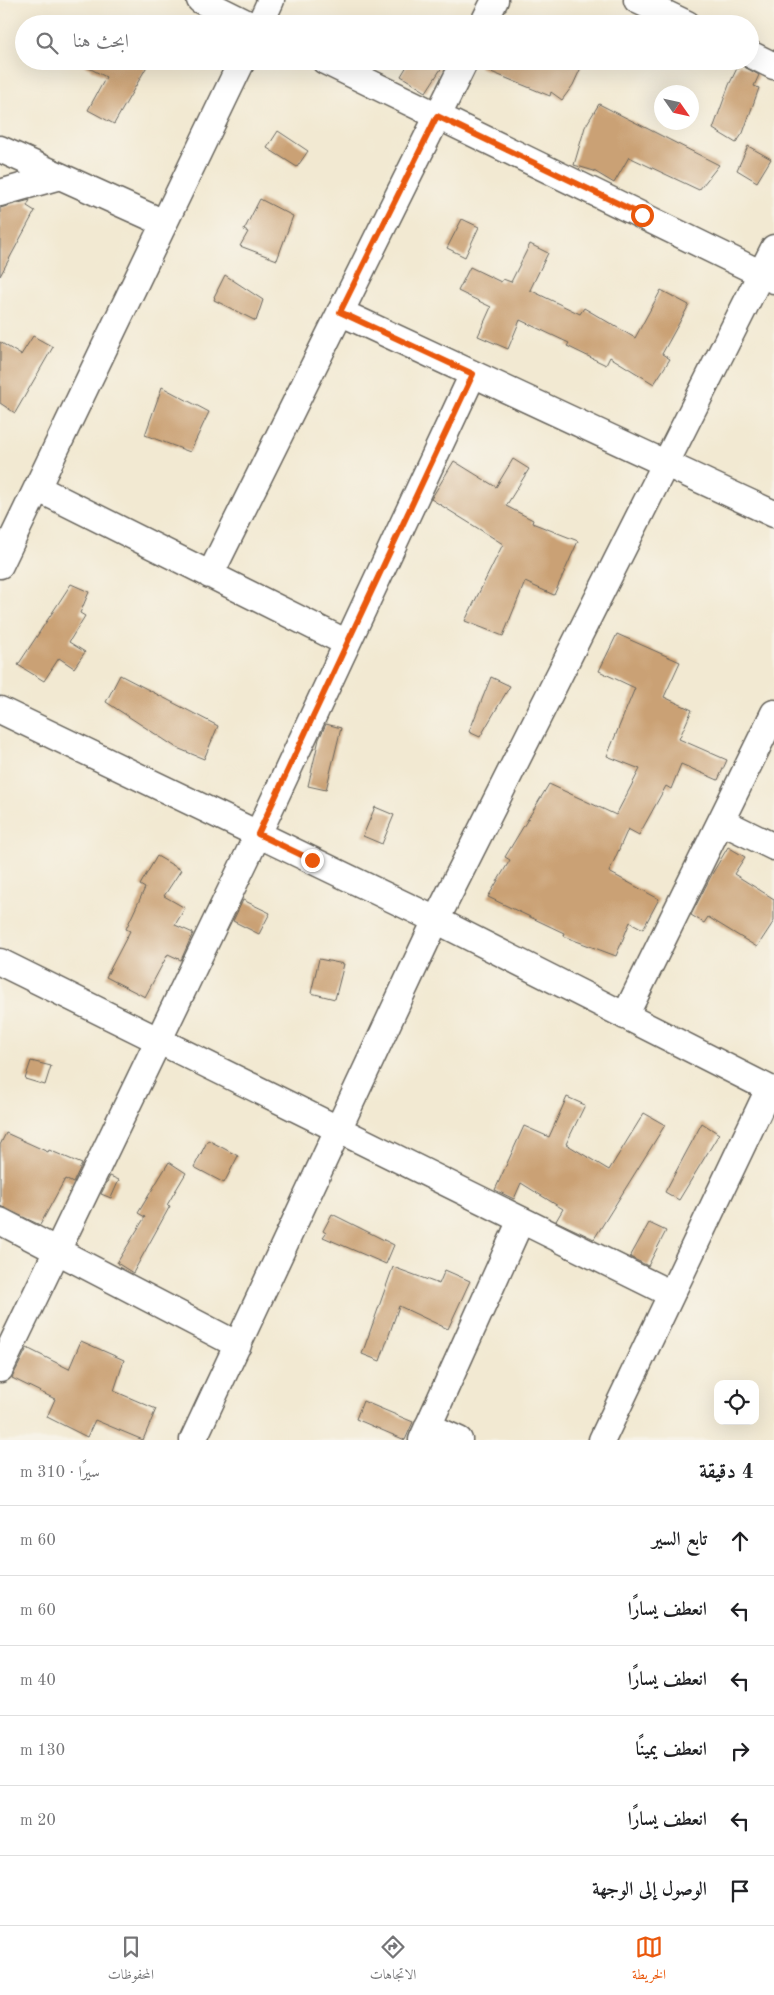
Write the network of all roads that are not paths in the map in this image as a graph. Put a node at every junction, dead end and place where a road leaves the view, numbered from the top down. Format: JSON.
{"nodes":[{"id":1,"x":200,"y":0,"type":"edge"},
{"id":2,"x":271,"y":0,"type":"edge"},
{"id":3,"x":495,"y":0,"type":"edge"},
{"id":4,"x":637,"y":0,"type":"edge"},
{"id":5,"x":675,"y":12,"type":"edge"},
{"id":6,"x":230,"y":15,"type":"edge"},
{"id":7,"x":264,"y":15,"type":"edge"},
{"id":8,"x":488,"y":15,"type":"edge"},
{"id":9,"x":759,"y":58,"type":"edge"},
{"id":10,"x":774,"y":66,"type":"edge"},
{"id":11,"x":238,"y":70,"type":"edge"},
{"id":12,"x":343,"y":70,"type":"edge"},
{"id":13,"x":460,"y":70,"type":"edge"},
{"id":14,"x":437,"y":116,"type":"junction"},
{"id":15,"x":0,"y":149,"type":"edge"},
{"id":16,"x":60,"y":176,"type":"junction"},
{"id":17,"x":0,"y":193,"type":"edge"},
{"id":18,"x":164,"y":223,"type":"junction"},
{"id":19,"x":774,"y":248,"type":"edge"},
{"id":20,"x":768,"y":276,"type":"edge"},
{"id":21,"x":340,"y":312,"type":"junction"},
{"id":22,"x":473,"y":374,"type":"junction"},
{"id":23,"x":666,"y":464,"type":"junction"},
{"id":24,"x":37,"y":488,"type":"junction"},
{"id":25,"x":774,"y":514,"type":"edge"},
{"id":26,"x":0,"y":565,"type":"edge"},
{"id":27,"x":210,"y":575,"type":"junction"},
{"id":28,"x":347,"y":643,"type":"junction"},
{"id":29,"x":0,"y":710,"type":"edge"},
{"id":30,"x":774,"y":713,"type":"edge"},
{"id":31,"x":721,"y":821,"type":"junction"},
{"id":32,"x":258,"y":834,"type":"junction"},
{"id":33,"x":774,"y":847,"type":"edge"},
{"id":34,"x":436,"y":920,"type":"junction"},
{"id":35,"x":0,"y":962,"type":"edge"},
{"id":36,"x":625,"y":1016,"type":"junction"},
{"id":37,"x":158,"y":1041,"type":"junction"},
{"id":38,"x":772,"y":1090,"type":"edge"},
{"id":39,"x":338,"y":1130,"type":"junction"},
{"id":40,"x":521,"y":1220,"type":"junction"},
{"id":41,"x":0,"y":1221,"type":"edge"},
{"id":42,"x":57,"y":1251,"type":"junction"},
{"id":43,"x":672,"y":1294,"type":"junction"},
{"id":44,"x":238,"y":1345,"type":"junction"},
{"id":45,"x":0,"y":1369,"type":"edge"},
{"id":46,"x":425,"y":1433,"type":"edge"},
{"id":47,"x":193,"y":1440,"type":"edge"},
{"id":48,"x":459,"y":1440,"type":"edge"},
{"id":49,"x":602,"y":1440,"type":"edge"}],
"edges":[{"from":1,"to":6,"type":"street"},
{"from":2,"to":7,"type":"street"},
{"from":3,"to":8,"type":"street"},
{"from":4,"to":5,"type":"street"},
{"from":9,"to":10,"type":"street"},
{"from":11,"to":18,"type":"street"},
{"from":12,"to":14,"type":"street"},
{"from":13,"to":14,"type":"street"},
{"from":14,"to":20,"type":"street"},
{"from":14,"to":21,"type":"street"},
{"from":15,"to":16,"type":"street"},
{"from":16,"to":17,"type":"street"},
{"from":16,"to":18,"type":"street"},
{"from":18,"to":24,"type":"street"},
{"from":19,"to":20,"type":"street"},
{"from":20,"to":23,"type":"street"},
{"from":21,"to":22,"type":"street"},
{"from":21,"to":27,"type":"street"},
{"from":22,"to":23,"type":"street"},
{"from":22,"to":28,"type":"street"},
{"from":23,"to":25,"type":"street"},
{"from":23,"to":34,"type":"street"},
{"from":24,"to":26,"type":"street"},
{"from":24,"to":27,"type":"street"},
{"from":27,"to":28,"type":"street"},
{"from":28,"to":32,"type":"street"},
{"from":29,"to":32,"type":"street"},
{"from":30,"to":31,"type":"street"},
{"from":31,"to":33,"type":"street"},
{"from":31,"to":36,"type":"street"},
{"from":32,"to":34,"type":"street"},
{"from":32,"to":37,"type":"street"},
{"from":34,"to":36,"type":"street"},
{"from":34,"to":39,"type":"street"},
{"from":35,"to":37,"type":"street"},
{"from":36,"to":38,"type":"street"},
{"from":37,"to":39,"type":"street"},
{"from":37,"to":42,"type":"street"},
{"from":38,"to":43,"type":"street"},
{"from":39,"to":40,"type":"street"},
{"from":39,"to":44,"type":"street"},
{"from":40,"to":43,"type":"street"},
{"from":40,"to":46,"type":"street"},
{"from":41,"to":42,"type":"street"},
{"from":42,"to":44,"type":"street"},
{"from":42,"to":45,"type":"street"},
{"from":43,"to":49,"type":"street"},
{"from":44,"to":47,"type":"street"},
{"from":46,"to":48,"type":"street"}]}
